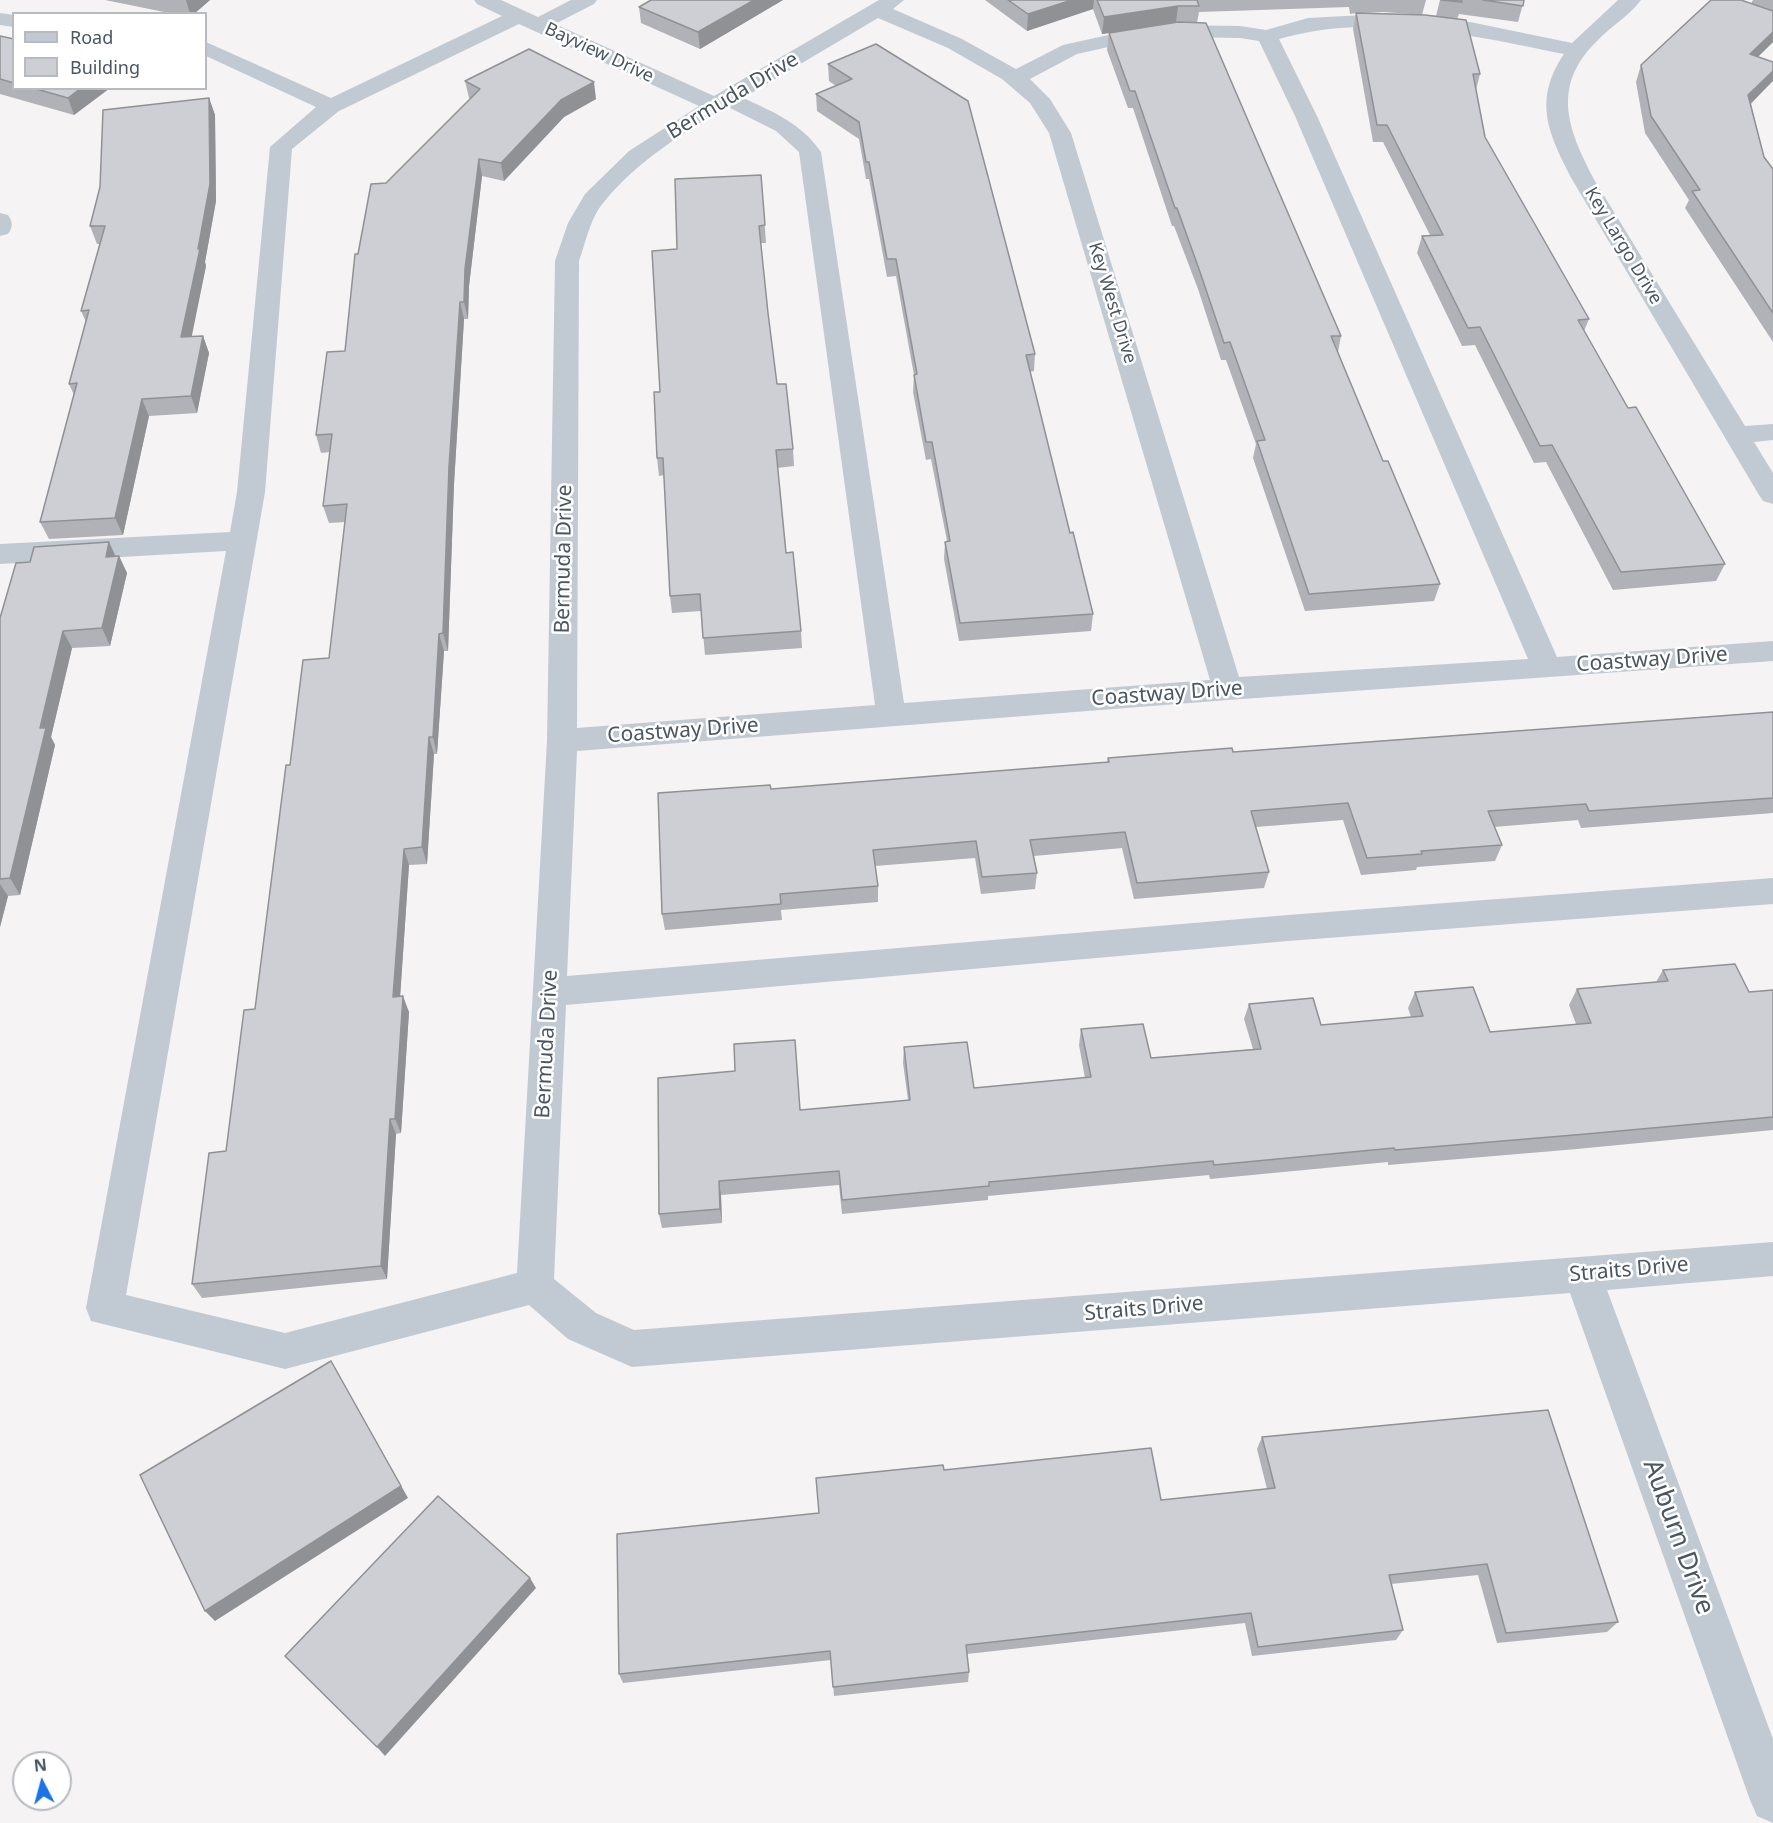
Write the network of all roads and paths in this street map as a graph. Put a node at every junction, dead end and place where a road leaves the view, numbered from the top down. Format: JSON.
{"nodes":[{"id":1,"x":484,"y":0,"type":"edge"},
{"id":2,"x":587,"y":0,"type":"edge"},
{"id":3,"x":1631,"y":0,"type":"edge"},
{"id":4,"x":885,"y":5,"type":"edge"},
{"id":5,"x":519,"y":16,"type":"junction"},
{"id":6,"x":538,"y":25,"type":"junction"},
{"id":7,"x":1267,"y":36,"type":"junction"},
{"id":8,"x":207,"y":48,"type":"edge"},
{"id":9,"x":1577,"y":50,"type":"junction"},
{"id":10,"x":1013,"y":79,"type":"junction"},
{"id":11,"x":721,"y":102,"type":"junction"},
{"id":12,"x":331,"y":106,"type":"junction"},
{"id":13,"x":0,"y":220,"type":"edge"},
{"id":14,"x":0,"y":229,"type":"edge"},
{"id":15,"x":1773,"y":432,"type":"edge"},
{"id":16,"x":1737,"y":435,"type":"junction"},
{"id":17,"x":1773,"y":495,"type":"edge"},
{"id":18,"x":242,"y":541,"type":"junction"},
{"id":19,"x":0,"y":554,"type":"edge"},
{"id":20,"x":1773,"y":651,"type":"edge"},
{"id":21,"x":1547,"y":668,"type":"junction"},
{"id":22,"x":1228,"y":689,"type":"junction"},
{"id":23,"x":891,"y":715,"type":"junction"},
{"id":24,"x":562,"y":741,"type":"junction"},
{"id":25,"x":1773,"y":891,"type":"edge"},
{"id":26,"x":550,"y":992,"type":"junction"},
{"id":27,"x":1773,"y":1259,"type":"edge"},
{"id":28,"x":1582,"y":1274,"type":"junction"},
{"id":29,"x":535,"y":1286,"type":"junction"},
{"id":30,"x":1773,"y":1800,"type":"edge"}],
"edges":[{"from":1,"to":5,"type":"street","name":"Bayview Drive"},
{"from":2,"to":6,"type":"street"},
{"from":3,"to":9,"type":"street","name":"Key Largo Drive"},
{"from":4,"to":10,"type":"street","name":"Key West Drive"},
{"from":4,"to":11,"type":"street","name":"Bermuda Drive"},
{"from":5,"to":6,"type":"street","name":"Bayview Drive"},
{"from":5,"to":12,"type":"street"},
{"from":6,"to":11,"type":"street","name":"Bayview Drive"},
{"from":7,"to":9,"type":"street"},
{"from":7,"to":10,"type":"street"},
{"from":7,"to":21,"type":"street"},
{"from":8,"to":12,"type":"street"},
{"from":9,"to":16,"type":"street","name":"Key Largo Drive"},
{"from":10,"to":22,"type":"street","name":"Key West Drive"},
{"from":11,"to":23,"type":"street","name":"Bayview Drive"},
{"from":11,"to":24,"type":"street","name":"Bermuda Drive"},
{"from":12,"to":18,"type":"street"},
{"from":13,"to":14,"type":"street"},
{"from":15,"to":16,"type":"street"},
{"from":16,"to":17,"type":"street","name":"Key Largo Drive"},
{"from":18,"to":19,"type":"street"},
{"from":18,"to":29,"type":"street"},
{"from":20,"to":21,"type":"street","name":"Coastway Drive"},
{"from":21,"to":22,"type":"street","name":"Coastway Drive"},
{"from":22,"to":23,"type":"street","name":"Coastway Drive"},
{"from":23,"to":24,"type":"street","name":"Coastway Drive"},
{"from":24,"to":26,"type":"street","name":"Bermuda Drive"},
{"from":25,"to":26,"type":"street"},
{"from":26,"to":29,"type":"street","name":"Bermuda Drive"},
{"from":27,"to":28,"type":"street","name":"Straits Drive"},
{"from":28,"to":29,"type":"street","name":"Straits Drive"},
{"from":28,"to":30,"type":"street","name":"Auburn Drive"}]}
